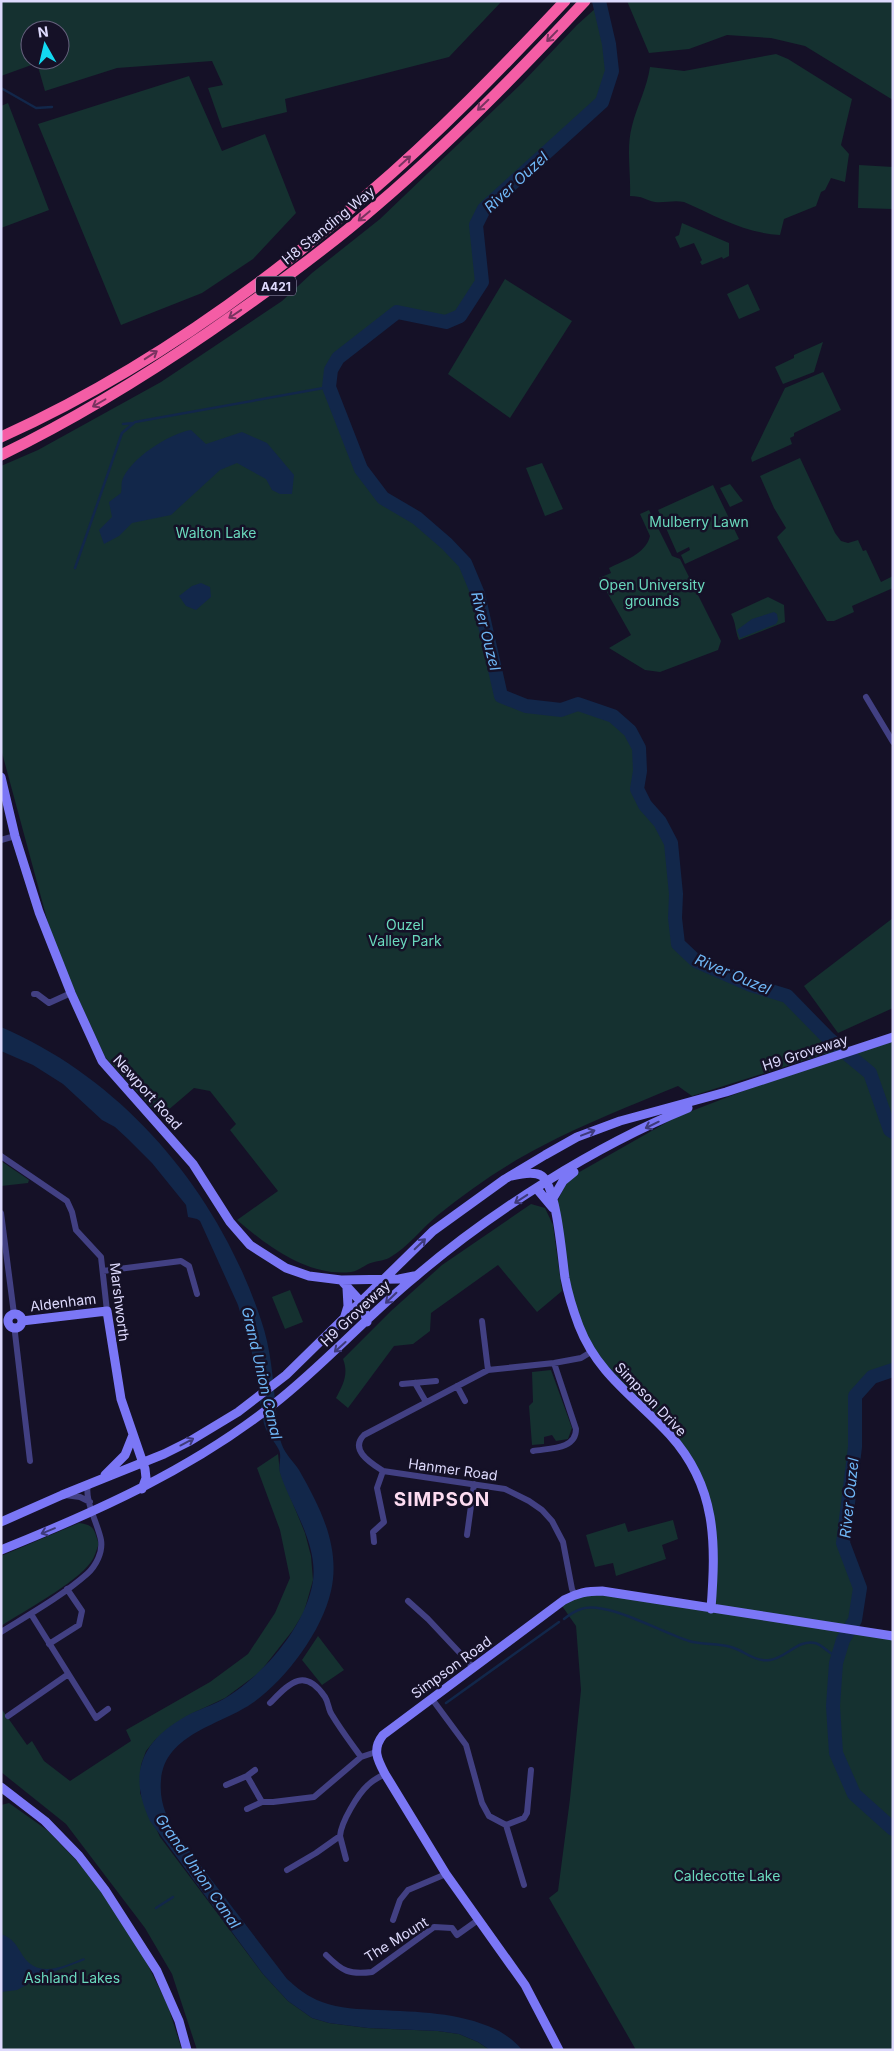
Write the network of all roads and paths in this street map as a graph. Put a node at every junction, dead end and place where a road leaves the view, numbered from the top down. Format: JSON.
{"nodes":[{"id":1,"x":565,"y":1,"type":"edge"},
{"id":2,"x":585,"y":1,"type":"edge"},
{"id":3,"x":1,"y":438,"type":"edge"},
{"id":4,"x":1,"y":455,"type":"edge"},
{"id":5,"x":866,"y":697,"type":"dead end"},
{"id":6,"x":893,"y":742,"type":"edge"},
{"id":7,"x":1,"y":777,"type":"edge"},
{"id":8,"x":15,"y":836,"type":"junction"},
{"id":9,"x":1,"y":840,"type":"edge"},
{"id":10,"x":71,"y":993,"type":"junction"},
{"id":11,"x":34,"y":994,"type":"dead end"},
{"id":12,"x":893,"y":1037,"type":"edge"},
{"id":13,"x":726,"y":1092,"type":"junction"},
{"id":14,"x":626,"y":1137,"type":"junction"},
{"id":15,"x":545,"y":1155,"type":"junction"},
{"id":16,"x":1,"y":1156,"type":"edge"},
{"id":17,"x":539,"y":1175,"type":"junction"},
{"id":18,"x":505,"y":1179,"type":"junction"},
{"id":19,"x":547,"y":1183,"type":"junction"},
{"id":20,"x":537,"y":1189,"type":"junction"},
{"id":21,"x":553,"y":1204,"type":"junction"},
{"id":22,"x":1,"y":1213,"type":"edge"},
{"id":23,"x":103,"y":1271,"type":"junction"},
{"id":24,"x":416,"y":1275,"type":"junction"},
{"id":25,"x":385,"y":1278,"type":"junction"},
{"id":26,"x":344,"y":1284,"type":"junction"},
{"id":27,"x":197,"y":1294,"type":"dead end"},
{"id":28,"x":362,"y":1303,"type":"junction"},
{"id":29,"x":107,"y":1311,"type":"junction"},
{"id":30,"x":14,"y":1314,"type":"junction"},
{"id":31,"x":344,"y":1319,"type":"junction"},
{"id":32,"x":22,"y":1321,"type":"junction"},
{"id":33,"x":482,"y":1321,"type":"dead end"},
{"id":34,"x":367,"y":1322,"type":"junction"},
{"id":35,"x":5,"y":1323,"type":"edge"},
{"id":36,"x":16,"y":1328,"type":"junction"},
{"id":37,"x":591,"y":1352,"type":"junction"},
{"id":38,"x":554,"y":1363,"type":"junction"},
{"id":39,"x":488,"y":1370,"type":"junction"},
{"id":40,"x":436,"y":1381,"type":"dead end"},
{"id":41,"x":415,"y":1383,"type":"junction"},
{"id":42,"x":402,"y":1384,"type":"dead end"},
{"id":43,"x":457,"y":1386,"type":"junction"},
{"id":44,"x":465,"y":1401,"type":"dead end"},
{"id":45,"x":426,"y":1402,"type":"junction"},
{"id":46,"x":133,"y":1435,"type":"junction"},
{"id":47,"x":534,"y":1451,"type":"dead end"},
{"id":48,"x":30,"y":1461,"type":"dead end"},
{"id":49,"x":144,"y":1466,"type":"junction"},
{"id":50,"x":120,"y":1468,"type":"junction"},
{"id":51,"x":383,"y":1471,"type":"junction"},
{"id":52,"x":171,"y":1473,"type":"junction"},
{"id":53,"x":93,"y":1483,"type":"junction"},
{"id":54,"x":474,"y":1484,"type":"junction"},
{"id":55,"x":140,"y":1490,"type":"junction"},
{"id":56,"x":62,"y":1495,"type":"junction"},
{"id":57,"x":91,"y":1507,"type":"junction"},
{"id":58,"x":1,"y":1522,"type":"edge"},
{"id":59,"x":467,"y":1535,"type":"dead end"},
{"id":60,"x":374,"y":1542,"type":"dead end"},
{"id":61,"x":1,"y":1550,"type":"edge"},
{"id":62,"x":67,"y":1588,"type":"junction"},
{"id":63,"x":574,"y":1594,"type":"junction"},
{"id":64,"x":408,"y":1602,"type":"dead end"},
{"id":65,"x":712,"y":1609,"type":"junction"},
{"id":66,"x":30,"y":1614,"type":"junction"},
{"id":67,"x":1,"y":1632,"type":"edge"},
{"id":68,"x":893,"y":1636,"type":"edge"},
{"id":69,"x":49,"y":1644,"type":"junction"},
{"id":70,"x":474,"y":1668,"type":"junction"},
{"id":71,"x":67,"y":1675,"type":"junction"},
{"id":72,"x":432,"y":1699,"type":"junction"},
{"id":73,"x":270,"y":1703,"type":"dead end"},
{"id":74,"x":108,"y":1709,"type":"dead end"},
{"id":75,"x":8,"y":1716,"type":"dead end"},
{"id":76,"x":376,"y":1752,"type":"junction"},
{"id":77,"x":361,"y":1757,"type":"junction"},
{"id":78,"x":255,"y":1770,"type":"dead end"},
{"id":79,"x":531,"y":1770,"type":"dead end"},
{"id":80,"x":385,"y":1774,"type":"junction"},
{"id":81,"x":247,"y":1776,"type":"junction"},
{"id":82,"x":226,"y":1785,"type":"dead end"},
{"id":83,"x":2,"y":1789,"type":"edge"},
{"id":84,"x":262,"y":1802,"type":"junction"},
{"id":85,"x":247,"y":1809,"type":"dead end"},
{"id":86,"x":506,"y":1825,"type":"junction"},
{"id":87,"x":340,"y":1836,"type":"junction"},
{"id":88,"x":346,"y":1859,"type":"dead end"},
{"id":89,"x":287,"y":1870,"type":"dead end"},
{"id":90,"x":446,"y":1874,"type":"junction"},
{"id":91,"x":524,"y":1885,"type":"dead end"},
{"id":92,"x":393,"y":1920,"type":"dead end"},
{"id":93,"x":478,"y":1920,"type":"junction"},
{"id":94,"x":326,"y":1955,"type":"dead end"},
{"id":95,"x":188,"y":2050,"type":"edge"},
{"id":96,"x":559,"y":2050,"type":"edge"}],
"edges":[{"from":3,"to":1,"type":"highway","name":"H8 Standing Way","number":"A421","one_way":true},
{"from":2,"to":4,"type":"highway","name":"H8 Standing Way","number":"A421","one_way":true},
{"from":5,"to":6,"type":"street"},
{"from":7,"to":8,"type":"street","name":"Newport Road"},
{"from":8,"to":9,"type":"street"},
{"from":8,"to":10,"type":"street","name":"Newport Road"},
{"from":10,"to":11,"type":"street"},
{"from":10,"to":26,"type":"street","name":"Newport Road"},
{"from":12,"to":13,"type":"street","name":"H9 Groveway"},
{"from":13,"to":14,"type":"street","name":"H9 Groveway","one_way":true},
{"from":15,"to":13,"type":"street","name":"H9 Groveway","one_way":true},
{"from":14,"to":19,"type":"street","name":"H9 Groveway"},
{"from":14,"to":21,"type":"street"},
{"from":15,"to":17,"type":"street"},
{"from":15,"to":18,"type":"street","name":"H9 Groveway"},
{"from":16,"to":23,"type":"street","name":"Marshworth"},
{"from":17,"to":18,"type":"street"},
{"from":17,"to":19,"type":"street"},
{"from":17,"to":20,"type":"street"},
{"from":25,"to":18,"type":"street","name":"H9 Groveway","one_way":true},
{"from":19,"to":20,"type":"street","name":"H9 Groveway"},
{"from":19,"to":21,"type":"street","name":"Simpson Drive"},
{"from":20,"to":21,"type":"street","name":"Simpson Drive"},
{"from":20,"to":24,"type":"street","name":"H9 Groveway","one_way":true},
{"from":21,"to":37,"type":"street","name":"Simpson Drive"},
{"from":22,"to":30,"type":"street"},
{"from":23,"to":27,"type":"street"},
{"from":23,"to":29,"type":"street","name":"Marshworth"},
{"from":24,"to":25,"type":"street","name":"Newport Road"},
{"from":24,"to":34,"type":"street","name":"H9 Groveway","one_way":true},
{"from":25,"to":26,"type":"street","name":"Newport Road"},
{"from":25,"to":28,"type":"street","name":"H9 Groveway"},
{"from":26,"to":28,"type":"street"},
{"from":26,"to":31,"type":"street"},
{"from":28,"to":31,"type":"street","name":"H9 Groveway"},
{"from":28,"to":34,"type":"street"},
{"from":29,"to":32,"type":"street","name":"Aldenham"},
{"from":29,"to":46,"type":"street","name":"Marshworth"},
{"from":30,"to":32,"type":"street"},
{"from":30,"to":35,"type":"street"},
{"from":49,"to":31,"type":"street","name":"H9 Groveway","one_way":true},
{"from":32,"to":36,"type":"street"},
{"from":33,"to":39,"type":"street"},
{"from":34,"to":52,"type":"street","name":"H9 Groveway","one_way":true},
{"from":35,"to":36,"type":"street"},
{"from":36,"to":48,"type":"street"},
{"from":37,"to":38,"type":"street","name":"Hanmer Road"},
{"from":37,"to":65,"type":"street","name":"Simpson Drive"},
{"from":38,"to":39,"type":"street","name":"Hanmer Road"},
{"from":38,"to":47,"type":"street"},
{"from":39,"to":43,"type":"street","name":"Hanmer Road"},
{"from":40,"to":41,"type":"street"},
{"from":41,"to":42,"type":"street"},
{"from":41,"to":45,"type":"street"},
{"from":43,"to":44,"type":"street"},
{"from":43,"to":45,"type":"street","name":"Hanmer Road"},
{"from":45,"to":51,"type":"street","name":"Hanmer Road"},
{"from":46,"to":49,"type":"street","name":"Marshworth"},
{"from":46,"to":50,"type":"street"},
{"from":49,"to":50,"type":"street","name":"H9 Groveway"},
{"from":49,"to":52,"type":"street"},
{"from":49,"to":55,"type":"street"},
{"from":50,"to":53,"type":"street"},
{"from":51,"to":54,"type":"street","name":"Hanmer Road"},
{"from":51,"to":60,"type":"street"},
{"from":52,"to":55,"type":"street","name":"H9 Groveway"},
{"from":53,"to":56,"type":"street"},
{"from":53,"to":57,"type":"street"},
{"from":54,"to":59,"type":"street"},
{"from":54,"to":63,"type":"street","name":"Hanmer Road"},
{"from":55,"to":57,"type":"street","name":"H9 Groveway"},
{"from":56,"to":57,"type":"street"},
{"from":56,"to":58,"type":"street"},
{"from":57,"to":61,"type":"street","name":"H9 Groveway","one_way":true},
{"from":57,"to":62,"type":"street"},
{"from":62,"to":66,"type":"street"},
{"from":62,"to":69,"type":"street"},
{"from":63,"to":65,"type":"street","name":"Simpson Road"},
{"from":63,"to":70,"type":"street","name":"Simpson Road"},
{"from":64,"to":70,"type":"street"},
{"from":65,"to":68,"type":"street","name":"Simpson Road"},
{"from":66,"to":67,"type":"street"},
{"from":66,"to":69,"type":"street"},
{"from":69,"to":71,"type":"street"},
{"from":70,"to":72,"type":"street","name":"Simpson Road"},
{"from":71,"to":74,"type":"street"},
{"from":71,"to":75,"type":"street"},
{"from":72,"to":76,"type":"street","name":"Simpson Road"},
{"from":72,"to":86,"type":"street"},
{"from":73,"to":77,"type":"street"},
{"from":76,"to":77,"type":"street"},
{"from":76,"to":80,"type":"street"},
{"from":77,"to":84,"type":"street"},
{"from":78,"to":81,"type":"street"},
{"from":79,"to":86,"type":"street"},
{"from":80,"to":87,"type":"street"},
{"from":80,"to":90,"type":"street"},
{"from":81,"to":82,"type":"street"},
{"from":81,"to":84,"type":"street"},
{"from":83,"to":95,"type":"street"},
{"from":84,"to":85,"type":"street"},
{"from":86,"to":91,"type":"street"},
{"from":87,"to":88,"type":"street"},
{"from":87,"to":89,"type":"street"},
{"from":90,"to":92,"type":"street"},
{"from":90,"to":93,"type":"street"},
{"from":93,"to":94,"type":"street","name":"The Mount"},
{"from":93,"to":96,"type":"street"}]}
